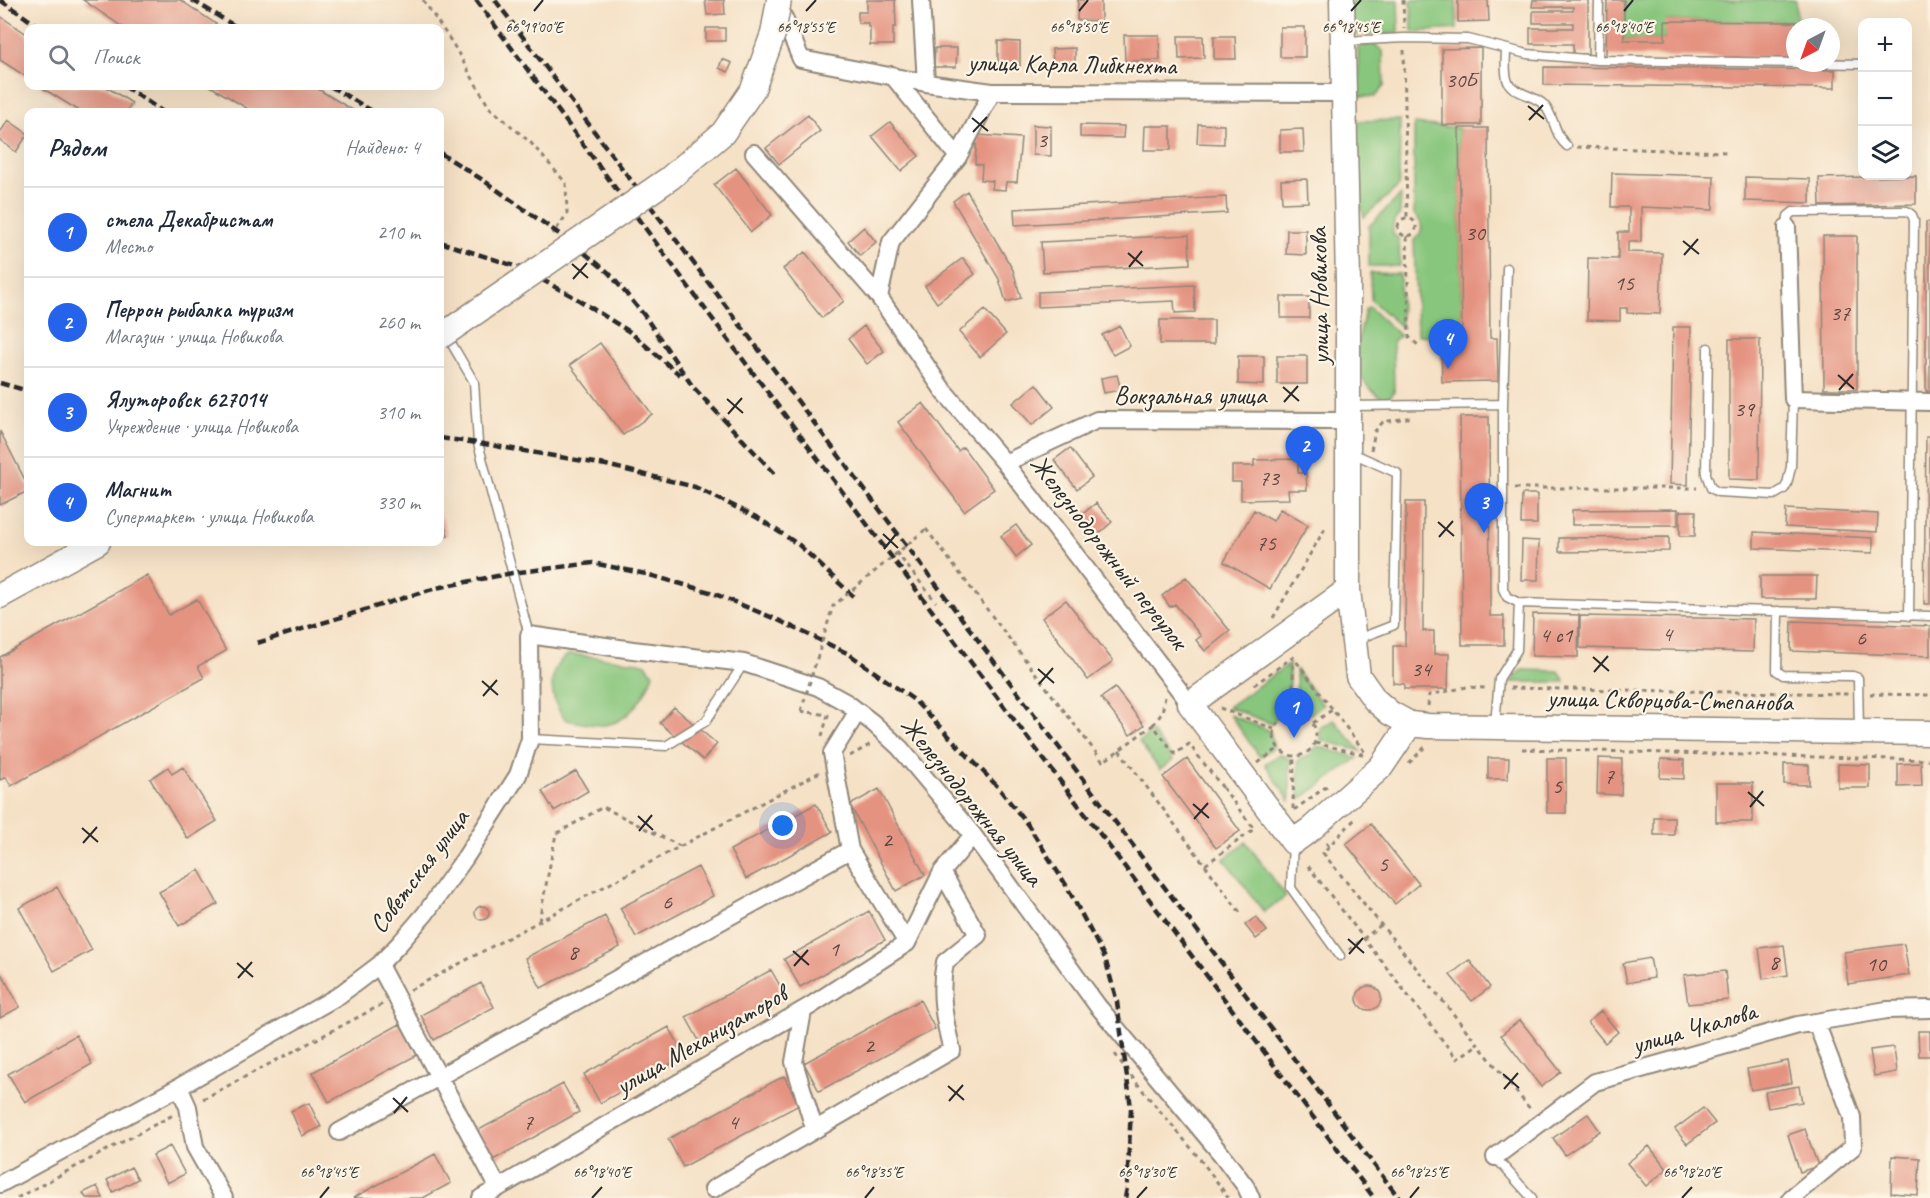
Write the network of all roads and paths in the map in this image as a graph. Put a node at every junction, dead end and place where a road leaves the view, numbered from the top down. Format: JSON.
{"nodes":[{"id":1,"x":423,"y":0,"type":"edge"},
{"id":2,"x":778,"y":0,"type":"edge"},
{"id":3,"x":921,"y":0,"type":"edge"},
{"id":4,"x":1342,"y":0,"type":"edge"},
{"id":5,"x":1403,"y":0,"type":"edge"},
{"id":6,"x":1599,"y":0,"type":"edge"},
{"id":7,"x":439,"y":24,"type":"edge"},
{"id":8,"x":444,"y":31,"type":"edge"},
{"id":9,"x":1404,"y":39,"type":"junction"},
{"id":10,"x":1343,"y":41,"type":"junction"},
{"id":11,"x":1506,"y":49,"type":"junction"},
{"id":12,"x":1598,"y":60,"type":"junction"},
{"id":13,"x":1858,"y":64,"type":"edge"},
{"id":14,"x":892,"y":75,"type":"junction"},
{"id":15,"x":926,"y":83,"type":"junction"},
{"id":16,"x":992,"y":92,"type":"junction"},
{"id":17,"x":1343,"y":93,"type":"junction"},
{"id":18,"x":1567,"y":146,"type":"joint"},
{"id":19,"x":1727,"y":152,"type":"dead end"},
{"id":20,"x":754,"y":153,"type":"dead end"},
{"id":21,"x":958,"y":157,"type":"junction"},
{"id":22,"x":1407,"y":218,"type":"junction"},
{"id":23,"x":1787,"y":226,"type":"joint"},
{"id":24,"x":1407,"y":236,"type":"junction"},
{"id":25,"x":549,"y":238,"type":"dead end"},
{"id":26,"x":1507,"y":268,"type":"dead end"},
{"id":27,"x":879,"y":297,"type":"junction"},
{"id":28,"x":444,"y":335,"type":"edge"},
{"id":29,"x":444,"y":335,"type":"edge"},
{"id":30,"x":1419,"y":346,"type":"dead end"},
{"id":31,"x":1708,"y":348,"type":"dead end"},
{"id":32,"x":1793,"y":399,"type":"junction"},
{"id":33,"x":1912,"y":401,"type":"junction"},
{"id":34,"x":1930,"y":402,"type":"edge"},
{"id":35,"x":1503,"y":404,"type":"junction"},
{"id":36,"x":1418,"y":405,"type":"junction"},
{"id":37,"x":1349,"y":413,"type":"junction"},
{"id":38,"x":1348,"y":451,"type":"junction"},
{"id":39,"x":1371,"y":461,"type":"junction"},
{"id":40,"x":1005,"y":463,"type":"junction"},
{"id":41,"x":1503,"y":488,"type":"junction"},
{"id":42,"x":1711,"y":488,"type":"junction"},
{"id":43,"x":1330,"y":520,"type":"dead end"},
{"id":44,"x":91,"y":546,"type":"edge"},
{"id":45,"x":896,"y":552,"type":"junction"},
{"id":46,"x":1348,"y":590,"type":"junction"},
{"id":47,"x":0,"y":596,"type":"edge"},
{"id":48,"x":936,"y":602,"type":"dead end"},
{"id":49,"x":1519,"y":603,"type":"junction"},
{"id":50,"x":1778,"y":611,"type":"junction"},
{"id":51,"x":1909,"y":615,"type":"junction"},
{"id":52,"x":1930,"y":616,"type":"edge"},
{"id":53,"x":1268,"y":627,"type":"dead end"},
{"id":54,"x":529,"y":635,"type":"junction"},
{"id":55,"x":1354,"y":640,"type":"junction"},
{"id":56,"x":1293,"y":657,"type":"junction"},
{"id":57,"x":744,"y":663,"type":"junction"},
{"id":58,"x":1174,"y":683,"type":"junction"},
{"id":59,"x":1497,"y":688,"type":"junction"},
{"id":60,"x":1247,"y":689,"type":"dead end"},
{"id":61,"x":1859,"y":694,"type":"junction"},
{"id":62,"x":1930,"y":695,"type":"edge"},
{"id":63,"x":1229,"y":702,"type":"dead end"},
{"id":64,"x":1190,"y":704,"type":"junction"},
{"id":65,"x":1220,"y":708,"type":"junction"},
{"id":66,"x":1332,"y":710,"type":"junction"},
{"id":67,"x":858,"y":711,"type":"junction"},
{"id":68,"x":1293,"y":714,"type":"junction"},
{"id":69,"x":1226,"y":717,"type":"dead end"},
{"id":70,"x":1313,"y":723,"type":"junction"},
{"id":71,"x":1153,"y":725,"type":"junction"},
{"id":72,"x":1495,"y":726,"type":"junction"},
{"id":73,"x":1275,"y":729,"type":"junction"},
{"id":74,"x":1859,"y":732,"type":"junction"},
{"id":75,"x":1930,"y":733,"type":"edge"},
{"id":76,"x":887,"y":736,"type":"junction"},
{"id":77,"x":1425,"y":736,"type":"junction"},
{"id":78,"x":822,"y":737,"type":"dead end"},
{"id":79,"x":530,"y":739,"type":"junction"},
{"id":80,"x":1315,"y":743,"type":"junction"},
{"id":81,"x":1279,"y":748,"type":"junction"},
{"id":82,"x":1519,"y":749,"type":"dead end"},
{"id":83,"x":1119,"y":750,"type":"junction"},
{"id":84,"x":1294,"y":756,"type":"junction"},
{"id":85,"x":1368,"y":756,"type":"junction"},
{"id":86,"x":1930,"y":760,"type":"edge"},
{"id":87,"x":1359,"y":763,"type":"dead end"},
{"id":88,"x":1409,"y":763,"type":"dead end"},
{"id":89,"x":826,"y":765,"type":"junction"},
{"id":90,"x":1243,"y":774,"type":"junction"},
{"id":91,"x":1330,"y":783,"type":"dead end"},
{"id":92,"x":1223,"y":788,"type":"junction"},
{"id":93,"x":1286,"y":801,"type":"dead end"},
{"id":94,"x":1293,"y":811,"type":"junction"},
{"id":95,"x":1361,"y":813,"type":"dead end"},
{"id":96,"x":973,"y":835,"type":"junction"},
{"id":97,"x":1302,"y":836,"type":"junction"},
{"id":98,"x":680,"y":846,"type":"junction"},
{"id":99,"x":1329,"y":846,"type":"junction"},
{"id":100,"x":850,"y":850,"type":"junction"},
{"id":101,"x":1206,"y":865,"type":"junction"},
{"id":102,"x":1308,"y":866,"type":"dead end"},
{"id":103,"x":942,"y":872,"type":"junction"},
{"id":104,"x":1242,"y":915,"type":"dead end"},
{"id":105,"x":538,"y":921,"type":"junction"},
{"id":106,"x":1381,"y":925,"type":"junction"},
{"id":107,"x":1363,"y":939,"type":"junction"},
{"id":108,"x":907,"y":943,"type":"junction"},
{"id":109,"x":1340,"y":956,"type":"joint"},
{"id":110,"x":379,"y":965,"type":"junction"},
{"id":111,"x":396,"y":997,"type":"junction"},
{"id":112,"x":1930,"y":1009,"type":"edge"},
{"id":113,"x":802,"y":1011,"type":"junction"},
{"id":114,"x":1816,"y":1022,"type":"junction"},
{"id":115,"x":1478,"y":1045,"type":"junction"},
{"id":116,"x":439,"y":1077,"type":"junction"},
{"id":117,"x":178,"y":1087,"type":"junction"},
{"id":118,"x":188,"y":1107,"type":"junction"},
{"id":119,"x":1540,"y":1123,"type":"junction"},
{"id":120,"x":814,"y":1128,"type":"junction"},
{"id":121,"x":339,"y":1132,"type":"dead end"},
{"id":122,"x":1495,"y":1156,"type":"joint"},
{"id":123,"x":0,"y":1184,"type":"edge"},
{"id":124,"x":498,"y":1188,"type":"junction"},
{"id":125,"x":713,"y":1189,"type":"dead end"},
{"id":126,"x":17,"y":1198,"type":"edge"},
{"id":127,"x":224,"y":1198,"type":"edge"},
{"id":128,"x":481,"y":1198,"type":"edge"},
{"id":129,"x":1251,"y":1198,"type":"edge"},
{"id":130,"x":1532,"y":1198,"type":"edge"},
{"id":131,"x":1791,"y":1198,"type":"edge"}],
"edges":[{"from":1,"to":7,"type":"path"},
{"from":2,"to":14,"type":"street","name":"улица Карла Либкнехта"},
{"from":2,"to":28,"type":"main road","bridge":true},
{"from":3,"to":15,"type":"street"},
{"from":4,"to":10,"type":"main road","name":"улица Новикова"},
{"from":5,"to":9,"type":"path"},
{"from":6,"to":12,"type":"lane"},
{"from":8,"to":25,"type":"path"},
{"from":9,"to":10,"type":"lane"},
{"from":9,"to":11,"type":"lane"},
{"from":9,"to":22,"type":"path"},
{"from":10,"to":17,"type":"main road","name":"улица Новикова"},
{"from":11,"to":12,"type":"lane"},
{"from":11,"to":18,"type":"lane"},
{"from":12,"to":13,"type":"lane"},
{"from":14,"to":15,"type":"street","name":"улица Карла Либкнехта"},
{"from":14,"to":21,"type":"street"},
{"from":15,"to":16,"type":"street","name":"улица Карла Либкнехта"},
{"from":16,"to":17,"type":"street","name":"улица Карла Либкнехта"},
{"from":16,"to":21,"type":"street"},
{"from":17,"to":37,"type":"main road","name":"улица Новикова"},
{"from":18,"to":19,"type":"path"},
{"from":20,"to":27,"type":"street","name":"Железнодорожный переулок"},
{"from":21,"to":27,"type":"street"},
{"from":22,"to":24,"type":"path"},
{"from":22,"to":24,"type":"path"},
{"from":23,"to":32,"type":"street"},
{"from":23,"to":33,"type":"lane"},
{"from":24,"to":30,"type":"path"},
{"from":26,"to":35,"type":"lane"},
{"from":27,"to":40,"type":"street","name":"Железнодорожный переулок"},
{"from":29,"to":54,"type":"lane","name":"Советская улица"},
{"from":31,"to":42,"type":"lane"},
{"from":32,"to":33,"type":"street"},
{"from":32,"to":42,"type":"lane"},
{"from":33,"to":34,"type":"street"},
{"from":33,"to":51,"type":"lane"},
{"from":35,"to":36,"type":"lane"},
{"from":35,"to":41,"type":"lane"},
{"from":36,"to":37,"type":"lane"},
{"from":36,"to":39,"type":"path"},
{"from":37,"to":38,"type":"main road","name":"улица Новикова"},
{"from":37,"to":40,"type":"street","name":"Вокзальная улица"},
{"from":38,"to":39,"type":"lane"},
{"from":38,"to":46,"type":"main road","name":"улица Новикова"},
{"from":39,"to":55,"type":"lane"},
{"from":40,"to":58,"type":"street","name":"Железнодорожный переулок"},
{"from":41,"to":42,"type":"path"},
{"from":41,"to":49,"type":"lane"},
{"from":43,"to":53,"type":"path"},
{"from":44,"to":47,"type":"main road"},
{"from":45,"to":48,"type":"path"},
{"from":45,"to":78,"type":"path","bridge":true},
{"from":45,"to":83,"type":"path","bridge":true},
{"from":46,"to":55,"type":"main road","name":"улица Новикова"},
{"from":46,"to":64,"type":"main road"},
{"from":49,"to":50,"type":"lane"},
{"from":49,"to":59,"type":"lane"},
{"from":50,"to":51,"type":"lane"},
{"from":50,"to":61,"type":"lane"},
{"from":51,"to":52,"type":"lane"},
{"from":54,"to":57,"type":"street","name":"Железнодорожная улица"},
{"from":54,"to":79,"type":"street","name":"Советская улица"},
{"from":55,"to":77,"type":"main road","name":"улица Новикова"},
{"from":56,"to":60,"type":"path"},
{"from":56,"to":66,"type":"path"},
{"from":56,"to":68,"type":"path"},
{"from":57,"to":67,"type":"street","name":"Железнодорожная улица"},
{"from":57,"to":79,"type":"lane"},
{"from":58,"to":64,"type":"street","name":"Железнодорожный переулок"},
{"from":58,"to":71,"type":"path"},
{"from":59,"to":61,"type":"path"},
{"from":59,"to":72,"type":"lane"},
{"from":59,"to":77,"type":"path"},
{"from":61,"to":62,"type":"path"},
{"from":61,"to":74,"type":"lane"},
{"from":63,"to":65,"type":"path"},
{"from":64,"to":90,"type":"main road","name":"Железнодорожный переулок"},
{"from":65,"to":69,"type":"path"},
{"from":65,"to":73,"type":"path"},
{"from":66,"to":70,"type":"path"},
{"from":66,"to":85,"type":"path"},
{"from":67,"to":76,"type":"street","name":"Железнодорожная улица"},
{"from":67,"to":89,"type":"street"},
{"from":68,"to":70,"type":"path"},
{"from":68,"to":73,"type":"path"},
{"from":70,"to":80,"type":"path"},
{"from":71,"to":83,"type":"path"},
{"from":71,"to":92,"type":"path"},
{"from":72,"to":74,"type":"main road","name":"улица Скворцова-Степанова"},
{"from":72,"to":77,"type":"main road","name":"улица Скворцова-Степанова"},
{"from":73,"to":81,"type":"path"},
{"from":74,"to":75,"type":"main road","name":"улица Скворцова-Степанова"},
{"from":76,"to":89,"type":"path"},
{"from":76,"to":96,"type":"street","name":"Железнодорожная улица"},
{"from":77,"to":88,"type":"path"},
{"from":77,"to":97,"type":"main road"},
{"from":79,"to":110,"type":"street","name":"Советская улица"},
{"from":80,"to":84,"type":"path"},
{"from":80,"to":85,"type":"path"},
{"from":81,"to":84,"type":"path"},
{"from":81,"to":90,"type":"path"},
{"from":82,"to":86,"type":"path"},
{"from":83,"to":101,"type":"path"},
{"from":84,"to":94,"type":"path"},
{"from":85,"to":87,"type":"path"},
{"from":89,"to":98,"type":"path"},
{"from":89,"to":100,"type":"street"},
{"from":90,"to":92,"type":"path"},
{"from":90,"to":97,"type":"main road","name":"Железнодорожный переулок"},
{"from":91,"to":94,"type":"path"},
{"from":92,"to":101,"type":"path"},
{"from":93,"to":94,"type":"path"},
{"from":94,"to":97,"type":"path"},
{"from":95,"to":99,"type":"path"},
{"from":96,"to":103,"type":"street"},
{"from":96,"to":129,"type":"street","name":"Железнодорожная улица"},
{"from":97,"to":99,"type":"path"},
{"from":97,"to":109,"type":"lane"},
{"from":98,"to":105,"type":"path"},
{"from":98,"to":105,"type":"path"},
{"from":99,"to":106,"type":"path"},
{"from":100,"to":108,"type":"street"},
{"from":100,"to":116,"type":"street"},
{"from":101,"to":104,"type":"path"},
{"from":102,"to":107,"type":"path"},
{"from":103,"to":108,"type":"street"},
{"from":103,"to":120,"type":"street"},
{"from":105,"to":111,"type":"path"},
{"from":106,"to":107,"type":"path"},
{"from":106,"to":115,"type":"path"},
{"from":107,"to":109,"type":"path"},
{"from":107,"to":115,"type":"path"},
{"from":108,"to":113,"type":"street","name":"улица Механизаторов"},
{"from":110,"to":111,"type":"street"},
{"from":110,"to":117,"type":"street","name":"Советская улица"},
{"from":111,"to":116,"type":"street"},
{"from":111,"to":118,"type":"path"},
{"from":112,"to":114,"type":"street","name":"улица Чкалова"},
{"from":113,"to":120,"type":"street"},
{"from":113,"to":124,"type":"street","name":"улица Механизаторов"},
{"from":114,"to":119,"type":"street","name":"улица Чкалова"},
{"from":114,"to":131,"type":"street"},
{"from":115,"to":119,"type":"path"},
{"from":116,"to":121,"type":"street"},
{"from":116,"to":124,"type":"street"},
{"from":117,"to":118,"type":"street"},
{"from":117,"to":123,"type":"street","name":"Советская улица"},
{"from":118,"to":126,"type":"path"},
{"from":118,"to":127,"type":"street"},
{"from":119,"to":122,"type":"street","name":"улица Чкалова"},
{"from":120,"to":125,"type":"street"},
{"from":122,"to":130,"type":"lane"},
{"from":124,"to":128,"type":"street","name":"улица Механизаторов"}]}
